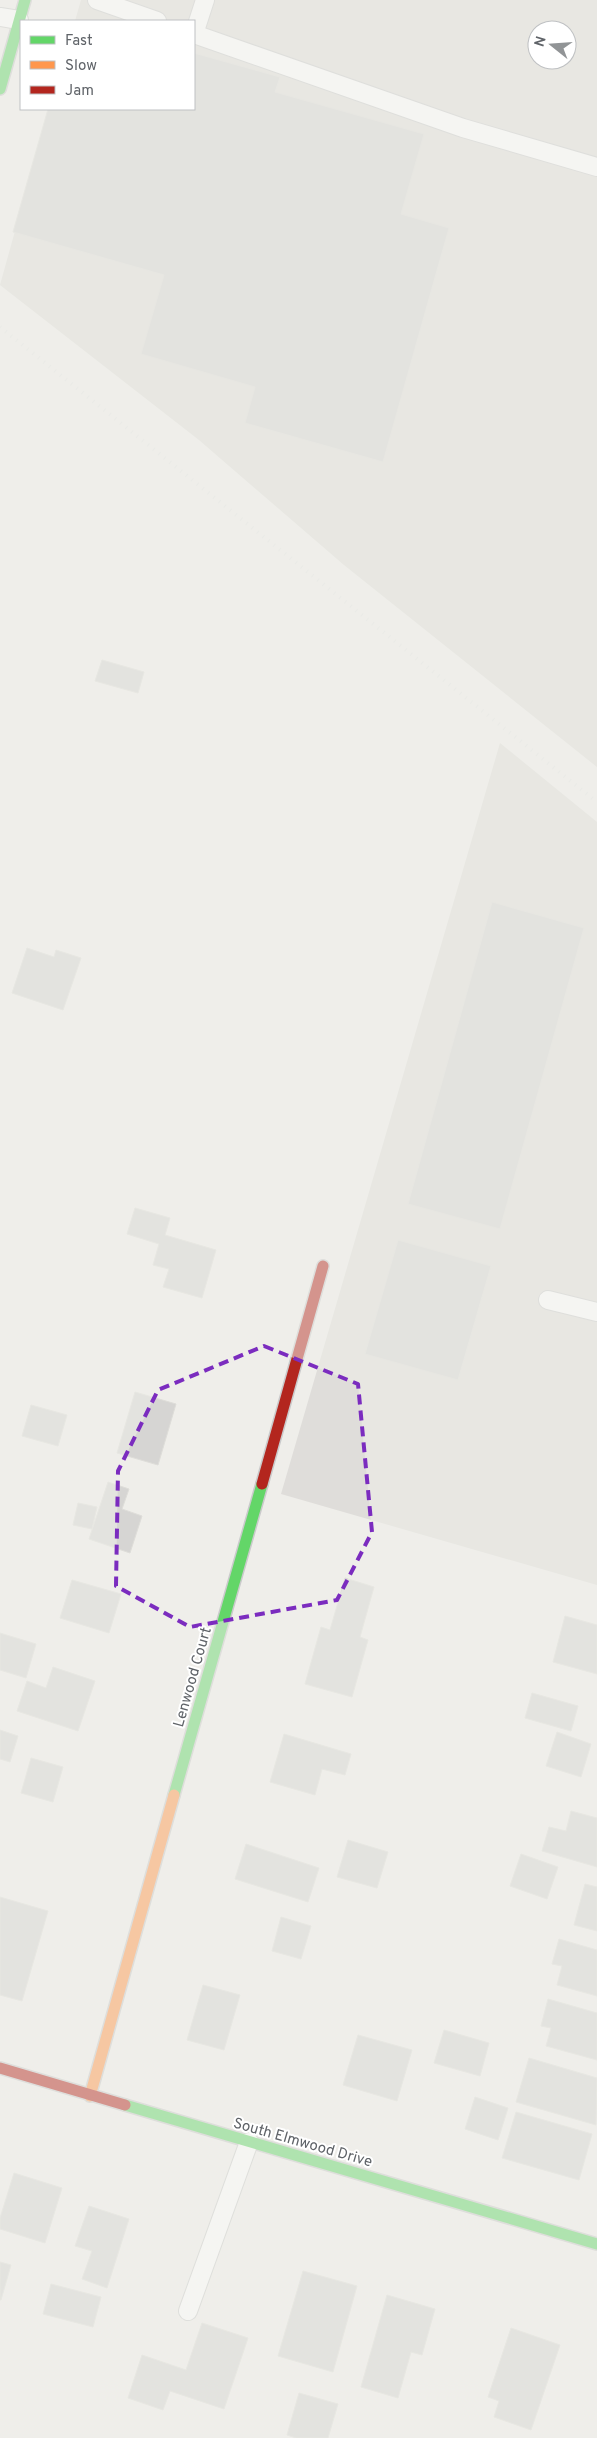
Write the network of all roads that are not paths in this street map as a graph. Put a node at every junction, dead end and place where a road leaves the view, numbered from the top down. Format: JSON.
{"nodes":[{"id":1,"x":25,"y":0,"type":"edge"},
{"id":2,"x":97,"y":0,"type":"edge"},
{"id":3,"x":205,"y":0,"type":"edge"},
{"id":4,"x":120,"y":4,"type":"edge"},
{"id":5,"x":0,"y":17,"type":"edge"},
{"id":6,"x":19,"y":20,"type":"junction"},
{"id":7,"x":155,"y":20,"type":"edge"},
{"id":8,"x":195,"y":31,"type":"edge"},
{"id":9,"x":195,"y":34,"type":"edge"},
{"id":10,"x":0,"y":89,"type":"edge"},
{"id":11,"x":597,"y":167,"type":"edge"},
{"id":12,"x":322,"y":1266,"type":"dead end"},
{"id":13,"x":548,"y":1300,"type":"dead end"},
{"id":14,"x":597,"y":1312,"type":"edge"},
{"id":15,"x":0,"y":2068,"type":"edge"},
{"id":16,"x":90,"y":2096,"type":"junction"},
{"id":17,"x":249,"y":2142,"type":"junction"},
{"id":18,"x":597,"y":2244,"type":"edge"},
{"id":19,"x":188,"y":2311,"type":"dead end"}],
"edges":[{"from":1,"to":6,"type":"street"},
{"from":2,"to":4,"type":"lane"},
{"from":3,"to":8,"type":"lane"},
{"from":4,"to":7,"type":"lane"},
{"from":5,"to":6,"type":"lane"},
{"from":6,"to":10,"type":"street"},
{"from":9,"to":11,"type":"lane"},
{"from":12,"to":16,"type":"street","name":"Lenwood Court"},
{"from":13,"to":14,"type":"lane"},
{"from":15,"to":16,"type":"street","name":"South Elmwood Drive"},
{"from":16,"to":17,"type":"street","name":"South Elmwood Drive"},
{"from":17,"to":18,"type":"street","name":"South Elmwood Drive"},
{"from":17,"to":19,"type":"lane"}]}
